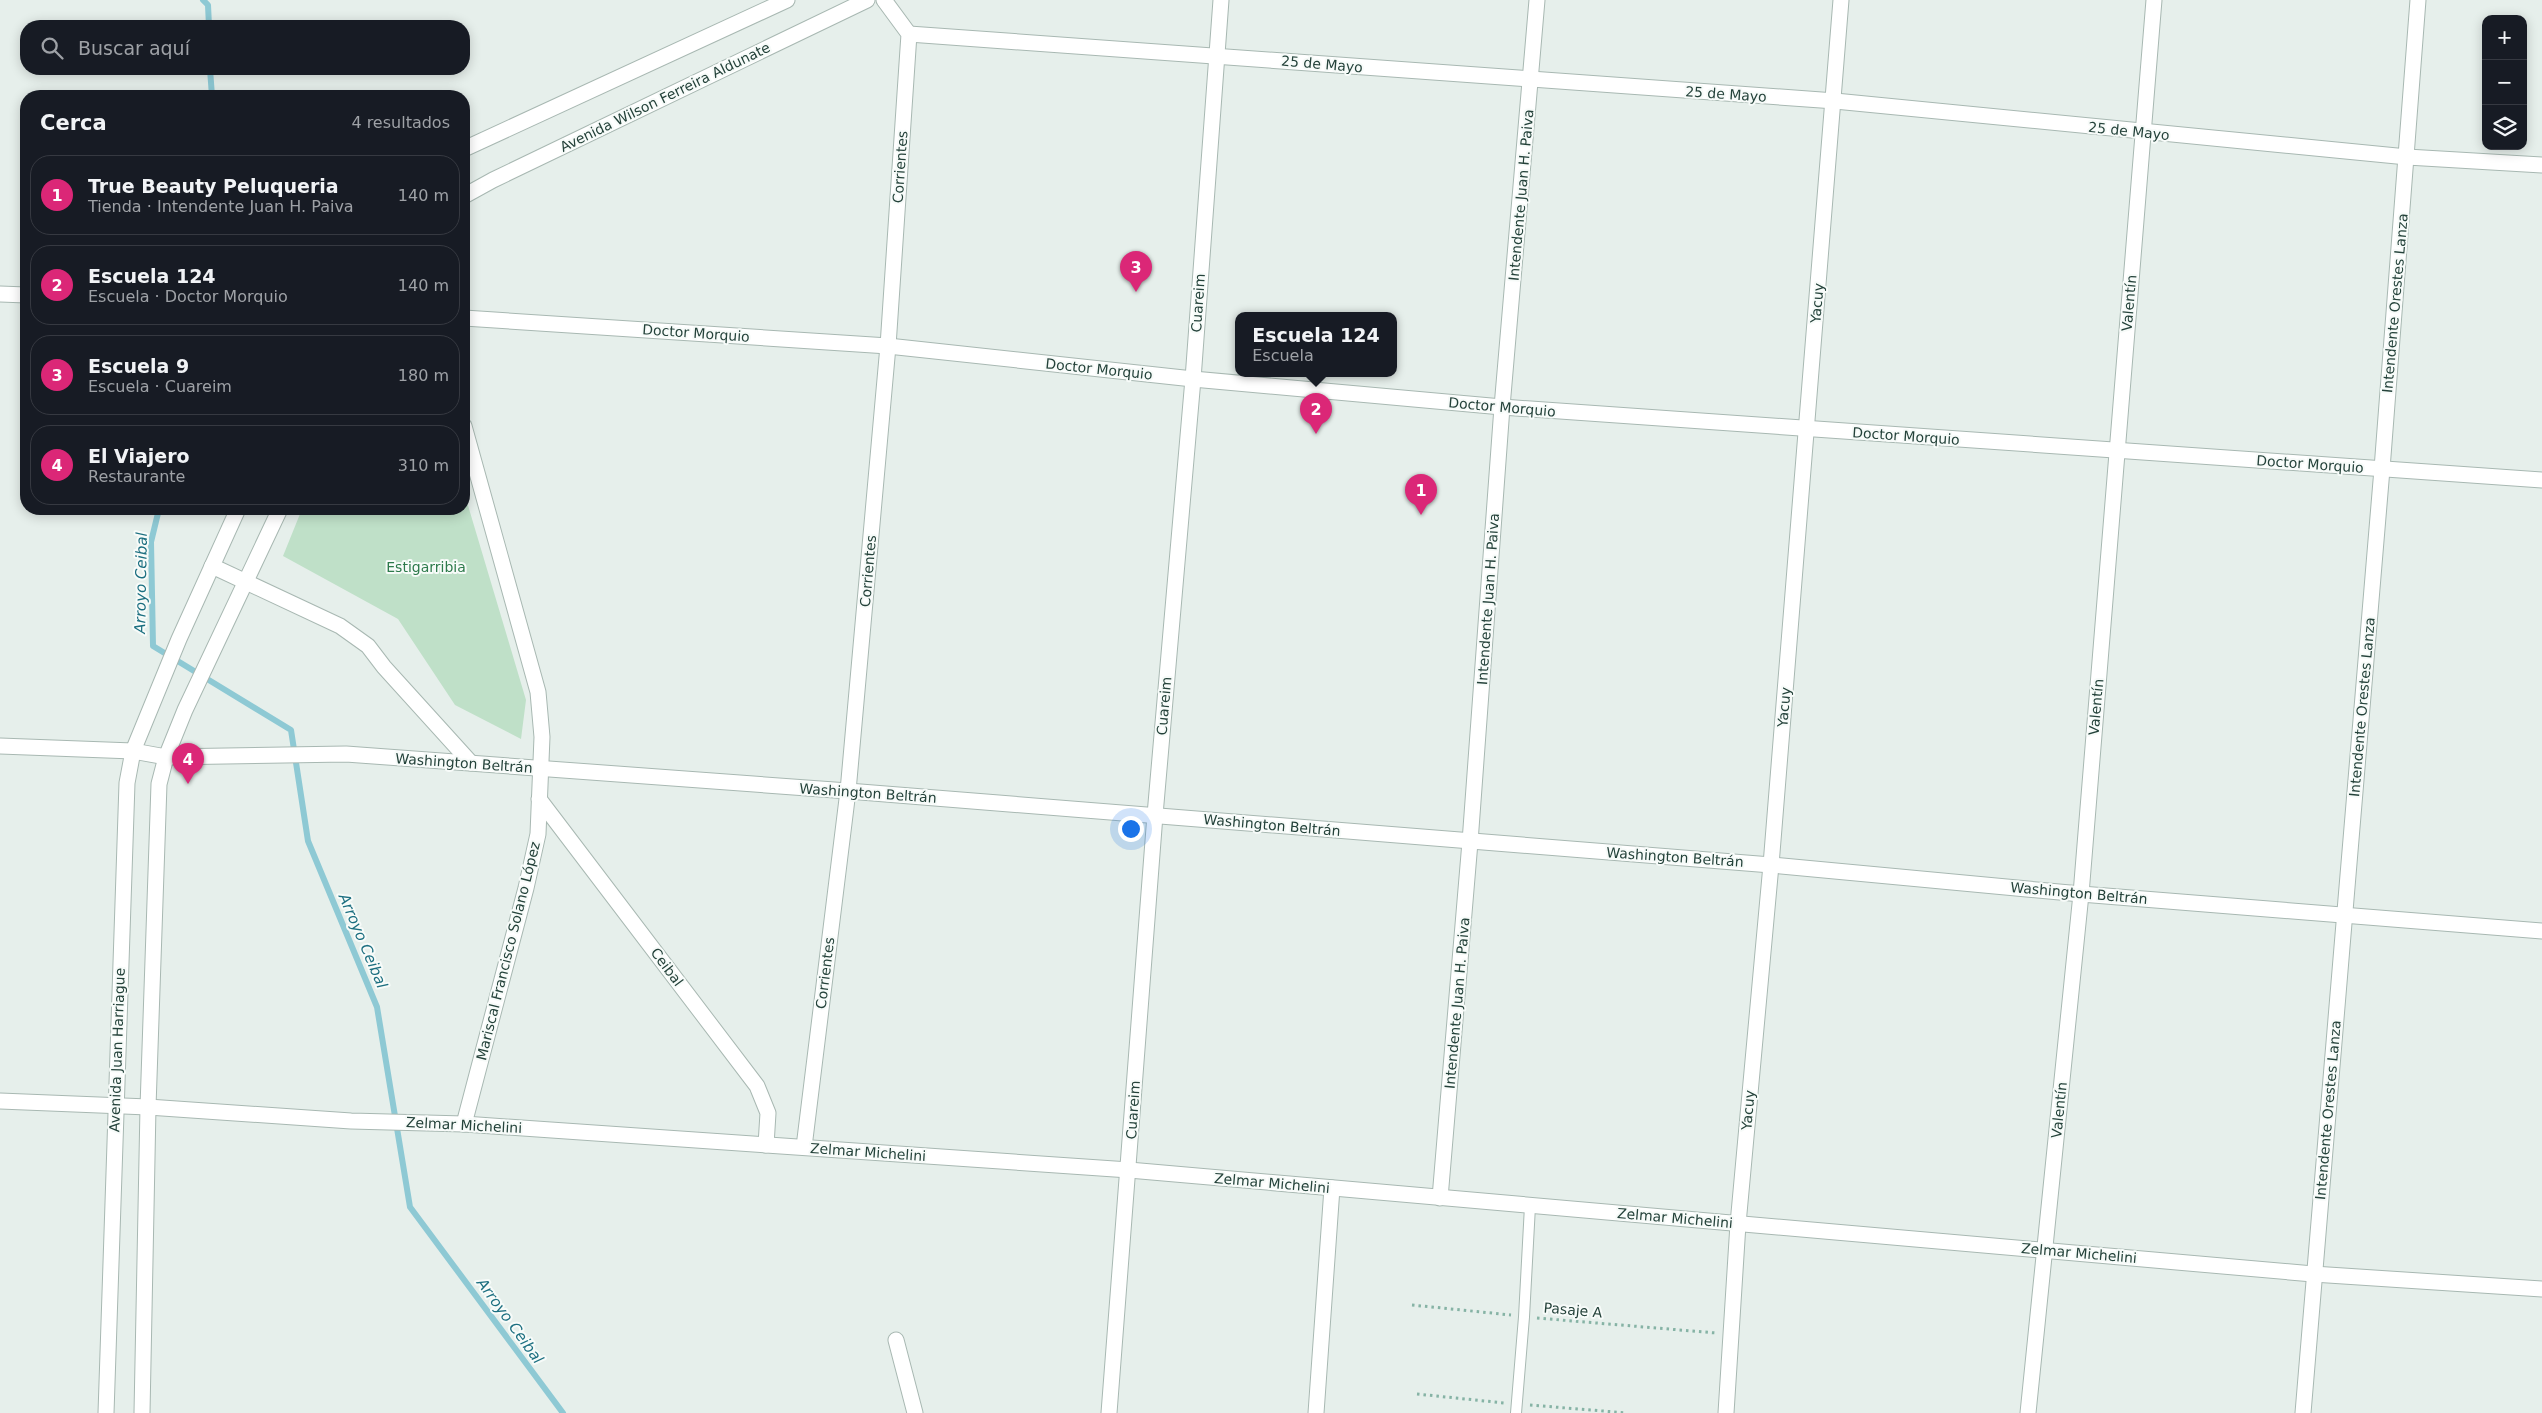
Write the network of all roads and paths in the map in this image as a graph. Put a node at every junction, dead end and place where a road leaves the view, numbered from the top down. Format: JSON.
{"nodes":[{"id":1,"x":787,"y":0,"type":"edge"},
{"id":2,"x":867,"y":0,"type":"edge"},
{"id":3,"x":884,"y":0,"type":"edge"},
{"id":4,"x":1221,"y":0,"type":"edge"},
{"id":5,"x":1537,"y":0,"type":"edge"},
{"id":6,"x":1841,"y":0,"type":"edge"},
{"id":7,"x":2154,"y":0,"type":"edge"},
{"id":8,"x":2418,"y":0,"type":"edge"},
{"id":9,"x":909,"y":34,"type":"junction"},
{"id":10,"x":1217,"y":56,"type":"junction"},
{"id":11,"x":1531,"y":80,"type":"junction"},
{"id":12,"x":1835,"y":101,"type":"junction"},
{"id":13,"x":2144,"y":132,"type":"junction"},
{"id":14,"x":470,"y":146,"type":"edge"},
{"id":15,"x":2407,"y":157,"type":"junction"},
{"id":16,"x":2542,"y":165,"type":"edge"},
{"id":17,"x":470,"y":193,"type":"edge"},
{"id":18,"x":0,"y":294,"type":"edge"},
{"id":19,"x":20,"y":295,"type":"edge"},
{"id":20,"x":470,"y":318,"type":"edge"},
{"id":21,"x":888,"y":346,"type":"junction"},
{"id":22,"x":1193,"y":379,"type":"junction"},
{"id":23,"x":1502,"y":407,"type":"junction"},
{"id":24,"x":1806,"y":429,"type":"junction"},
{"id":25,"x":470,"y":448,"type":"edge"},
{"id":26,"x":2117,"y":450,"type":"junction"},
{"id":27,"x":2382,"y":469,"type":"junction"},
{"id":28,"x":2542,"y":480,"type":"edge"},
{"id":29,"x":235,"y":515,"type":"edge"},
{"id":30,"x":277,"y":515,"type":"edge"},
{"id":31,"x":212,"y":566,"type":"junction"},
{"id":32,"x":245,"y":583,"type":"junction"},
{"id":33,"x":0,"y":746,"type":"edge"},
{"id":34,"x":133,"y":751,"type":"junction"},
{"id":35,"x":166,"y":757,"type":"junction"},
{"id":36,"x":471,"y":763,"type":"junction"},
{"id":37,"x":540,"y":768,"type":"junction"},
{"id":38,"x":848,"y":791,"type":"junction"},
{"id":39,"x":539,"y":799,"type":"junction"},
{"id":40,"x":1154,"y":815,"type":"junction"},
{"id":41,"x":1470,"y":842,"type":"junction"},
{"id":42,"x":1771,"y":865,"type":"junction"},
{"id":43,"x":2081,"y":894,"type":"junction"},
{"id":44,"x":2345,"y":914,"type":"junction"},
{"id":45,"x":2542,"y":931,"type":"edge"},
{"id":46,"x":0,"y":1101,"type":"edge"},
{"id":47,"x":114,"y":1106,"type":"junction"},
{"id":48,"x":148,"y":1107,"type":"junction"},
{"id":49,"x":464,"y":1124,"type":"junction"},
{"id":50,"x":766,"y":1145,"type":"junction"},
{"id":51,"x":804,"y":1147,"type":"junction"},
{"id":52,"x":1129,"y":1170,"type":"junction"},
{"id":53,"x":1332,"y":1188,"type":"junction"},
{"id":54,"x":1440,"y":1198,"type":"junction"},
{"id":55,"x":1530,"y":1206,"type":"junction"},
{"id":56,"x":1738,"y":1224,"type":"junction"},
{"id":57,"x":2044,"y":1250,"type":"junction"},
{"id":58,"x":2314,"y":1274,"type":"junction"},
{"id":59,"x":2542,"y":1289,"type":"edge"},
{"id":60,"x":1412,"y":1305,"type":"dead end"},
{"id":61,"x":1524,"y":1317,"type":"junction"},
{"id":62,"x":1733,"y":1334,"type":"junction"},
{"id":63,"x":896,"y":1340,"type":"dead end"},
{"id":64,"x":106,"y":1413,"type":"edge"},
{"id":65,"x":142,"y":1413,"type":"edge"},
{"id":66,"x":915,"y":1413,"type":"edge"},
{"id":67,"x":1109,"y":1413,"type":"edge"},
{"id":68,"x":1316,"y":1413,"type":"edge"},
{"id":69,"x":1516,"y":1413,"type":"edge"},
{"id":70,"x":1726,"y":1413,"type":"edge"},
{"id":71,"x":2028,"y":1413,"type":"edge"},
{"id":72,"x":2303,"y":1413,"type":"edge"}],
"edges":[{"from":1,"to":14,"type":"street"},
{"from":2,"to":17,"type":"street","name":"Avenida Wilson Ferreira Aldunate"},
{"from":3,"to":9,"type":"street"},
{"from":4,"to":10,"type":"street","name":"Cuareim"},
{"from":5,"to":11,"type":"street","name":"Intendente Juan H. Paiva"},
{"from":6,"to":12,"type":"street","name":"Yacuy"},
{"from":7,"to":13,"type":"street","name":"Valentín"},
{"from":8,"to":15,"type":"street","name":"Intendente Orestes Lanza"},
{"from":9,"to":10,"type":"street","name":"25 de Mayo"},
{"from":9,"to":21,"type":"street","name":"Corrientes"},
{"from":10,"to":11,"type":"street","name":"25 de Mayo"},
{"from":10,"to":22,"type":"street","name":"Cuareim"},
{"from":11,"to":12,"type":"street","name":"25 de Mayo"},
{"from":11,"to":23,"type":"street","name":"Intendente Juan H. Paiva"},
{"from":12,"to":13,"type":"street","name":"25 de Mayo"},
{"from":12,"to":24,"type":"street","name":"Yacuy"},
{"from":13,"to":15,"type":"street","name":"25 de Mayo"},
{"from":13,"to":26,"type":"street","name":"Valentín"},
{"from":15,"to":16,"type":"street","name":"25 de Mayo"},
{"from":15,"to":27,"type":"street","name":"Intendente Orestes Lanza"},
{"from":18,"to":19,"type":"street"},
{"from":20,"to":21,"type":"street","name":"Doctor Morquio"},
{"from":21,"to":22,"type":"street","name":"Doctor Morquio"},
{"from":21,"to":38,"type":"street","name":"Corrientes"},
{"from":22,"to":23,"type":"street","name":"Doctor Morquio"},
{"from":22,"to":40,"type":"street","name":"Cuareim"},
{"from":23,"to":24,"type":"street","name":"Doctor Morquio"},
{"from":23,"to":41,"type":"street","name":"Intendente Juan H. Paiva"},
{"from":24,"to":26,"type":"street","name":"Doctor Morquio"},
{"from":24,"to":42,"type":"street","name":"Yacuy"},
{"from":25,"to":37,"type":"street","name":"Mariscal Francisco Solano López"},
{"from":26,"to":27,"type":"street","name":"Doctor Morquio"},
{"from":26,"to":43,"type":"street","name":"Valentín"},
{"from":27,"to":28,"type":"street","name":"Doctor Morquio"},
{"from":27,"to":44,"type":"street","name":"Intendente Orestes Lanza"},
{"from":29,"to":31,"type":"street"},
{"from":30,"to":32,"type":"street"},
{"from":31,"to":32,"type":"street"},
{"from":31,"to":34,"type":"street","name":"Avenida Juan Harriague"},
{"from":32,"to":35,"type":"street"},
{"from":32,"to":36,"type":"street"},
{"from":33,"to":34,"type":"street","name":"Washington Beltrán"},
{"from":34,"to":35,"type":"street","name":"Washington Beltrán"},
{"from":34,"to":47,"type":"street","name":"Avenida Juan Harriague"},
{"from":35,"to":36,"type":"street","name":"Washington Beltrán"},
{"from":35,"to":48,"type":"street"},
{"from":36,"to":37,"type":"street","name":"Washington Beltrán"},
{"from":37,"to":38,"type":"street","name":"Washington Beltrán"},
{"from":37,"to":39,"type":"street","name":"Mariscal Francisco Solano López"},
{"from":38,"to":40,"type":"street","name":"Washington Beltrán"},
{"from":38,"to":51,"type":"street","name":"Corrientes"},
{"from":39,"to":49,"type":"street","name":"Mariscal Francisco Solano López"},
{"from":39,"to":50,"type":"street","name":"Ceibal"},
{"from":40,"to":41,"type":"street","name":"Washington Beltrán"},
{"from":40,"to":52,"type":"street","name":"Cuareim"},
{"from":41,"to":42,"type":"street","name":"Washington Beltrán"},
{"from":41,"to":54,"type":"street","name":"Intendente Juan H. Paiva"},
{"from":42,"to":43,"type":"street","name":"Washington Beltrán"},
{"from":42,"to":56,"type":"street","name":"Yacuy"},
{"from":43,"to":44,"type":"street","name":"Washington Beltrán"},
{"from":43,"to":57,"type":"street","name":"Valentín"},
{"from":44,"to":45,"type":"street","name":"Washington Beltrán"},
{"from":44,"to":58,"type":"street","name":"Intendente Orestes Lanza"},
{"from":46,"to":47,"type":"street","name":"Zelmar Michelini"},
{"from":47,"to":48,"type":"street","name":"Zelmar Michelini"},
{"from":47,"to":64,"type":"street","name":"Avenida Juan Harriague"},
{"from":48,"to":49,"type":"street","name":"Zelmar Michelini"},
{"from":48,"to":65,"type":"street"},
{"from":49,"to":50,"type":"street","name":"Zelmar Michelini"},
{"from":50,"to":51,"type":"street","name":"Zelmar Michelini"},
{"from":51,"to":52,"type":"street","name":"Zelmar Michelini"},
{"from":52,"to":53,"type":"street","name":"Zelmar Michelini"},
{"from":52,"to":67,"type":"street","name":"Cuareim"},
{"from":53,"to":54,"type":"street","name":"Zelmar Michelini"},
{"from":53,"to":68,"type":"street"},
{"from":54,"to":55,"type":"street","name":"Zelmar Michelini"},
{"from":55,"to":56,"type":"street","name":"Zelmar Michelini"},
{"from":55,"to":61,"type":"lane"},
{"from":56,"to":57,"type":"street","name":"Zelmar Michelini"},
{"from":56,"to":62,"type":"street","name":"Yacuy"},
{"from":57,"to":58,"type":"street","name":"Zelmar Michelini"},
{"from":57,"to":71,"type":"street","name":"Valentín"},
{"from":58,"to":59,"type":"street","name":"Zelmar Michelini"},
{"from":58,"to":72,"type":"street","name":"Intendente Orestes Lanza"},
{"from":60,"to":61,"type":"path","name":"Pasaje A"},
{"from":61,"to":62,"type":"path","name":"Pasaje A"},
{"from":61,"to":69,"type":"lane"},
{"from":62,"to":70,"type":"street","name":"Yacuy"},
{"from":63,"to":66,"type":"street"}]}
